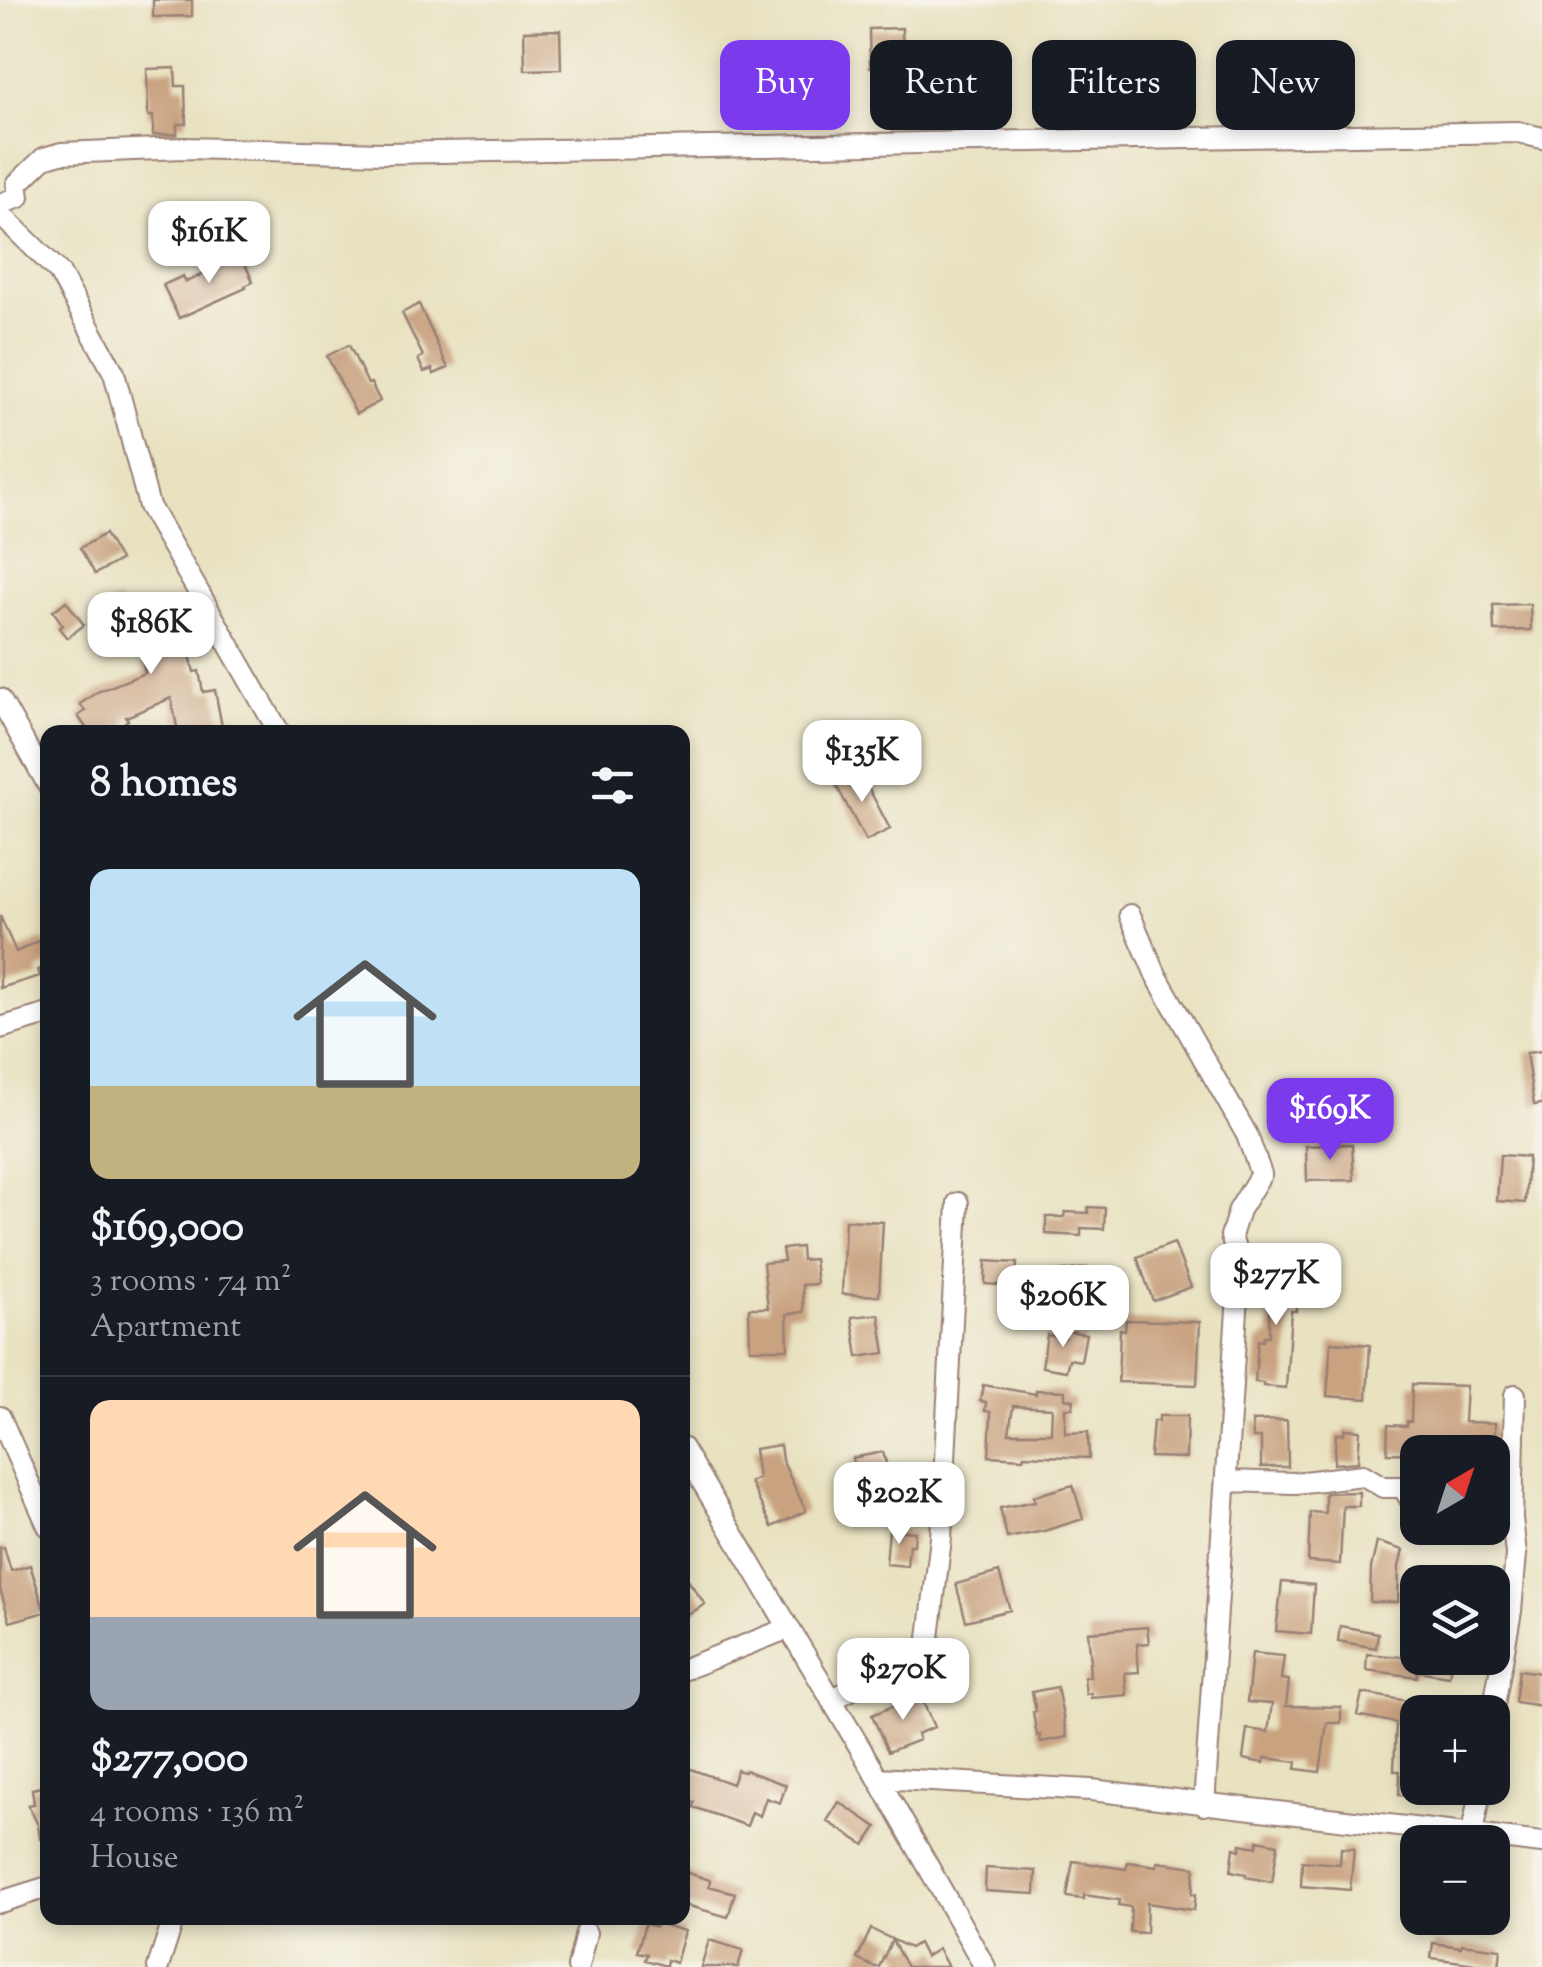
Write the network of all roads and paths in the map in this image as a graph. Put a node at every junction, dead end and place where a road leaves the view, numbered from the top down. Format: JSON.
{"nodes":[{"id":1,"x":1542,"y":138,"type":"edge"},
{"id":2,"x":0,"y":204,"type":"edge"},
{"id":3,"x":0,"y":214,"type":"edge"},
{"id":4,"x":0,"y":699,"type":"edge"},
{"id":5,"x":275,"y":725,"type":"edge"},
{"id":6,"x":40,"y":771,"type":"edge"},
{"id":7,"x":1130,"y":915,"type":"dead end"},
{"id":8,"x":40,"y":1016,"type":"edge"},
{"id":9,"x":0,"y":1028,"type":"edge"},
{"id":10,"x":958,"y":1202,"type":"dead end"},
{"id":11,"x":1515,"y":1394,"type":"dead end"},
{"id":12,"x":0,"y":1417,"type":"edge"},
{"id":13,"x":1510,"y":1442,"type":"edge"},
{"id":14,"x":690,"y":1461,"type":"edge"},
{"id":15,"x":1227,"y":1481,"type":"junction"},
{"id":16,"x":1400,"y":1488,"type":"edge"},
{"id":17,"x":40,"y":1508,"type":"edge"},
{"id":18,"x":1510,"y":1539,"type":"edge"},
{"id":19,"x":789,"y":1628,"type":"junction"},
{"id":20,"x":690,"y":1667,"type":"edge"},
{"id":21,"x":1496,"y":1695,"type":"edge"},
{"id":22,"x":831,"y":1700,"type":"junction"},
{"id":23,"x":878,"y":1778,"type":"junction"},
{"id":24,"x":1204,"y":1805,"type":"junction"},
{"id":25,"x":1400,"y":1825,"type":"edge"},
{"id":26,"x":1510,"y":1841,"type":"edge"},
{"id":27,"x":1542,"y":1843,"type":"edge"},
{"id":28,"x":40,"y":1890,"type":"edge"},
{"id":29,"x":0,"y":1902,"type":"edge"},
{"id":30,"x":172,"y":1925,"type":"edge"},
{"id":31,"x":586,"y":1933,"type":"dead end"},
{"id":32,"x":158,"y":1967,"type":"edge"},
{"id":33,"x":578,"y":1967,"type":"edge"},
{"id":34,"x":985,"y":1967,"type":"edge"}],
"edges":[{"from":1,"to":2,"type":"street"},
{"from":3,"to":5,"type":"street"},
{"from":4,"to":6,"type":"street"},
{"from":7,"to":15,"type":"street"},
{"from":8,"to":9,"type":"street"},
{"from":10,"to":22,"type":"street"},
{"from":11,"to":13,"type":"street"},
{"from":12,"to":17,"type":"street"},
{"from":14,"to":19,"type":"street"},
{"from":15,"to":16,"type":"street"},
{"from":15,"to":24,"type":"street"},
{"from":18,"to":21,"type":"street"},
{"from":19,"to":20,"type":"street"},
{"from":19,"to":22,"type":"street"},
{"from":22,"to":23,"type":"street"},
{"from":23,"to":24,"type":"street"},
{"from":23,"to":34,"type":"street"},
{"from":24,"to":25,"type":"street"},
{"from":26,"to":27,"type":"street"},
{"from":28,"to":29,"type":"street"},
{"from":30,"to":32,"type":"street"},
{"from":31,"to":33,"type":"street"}]}
